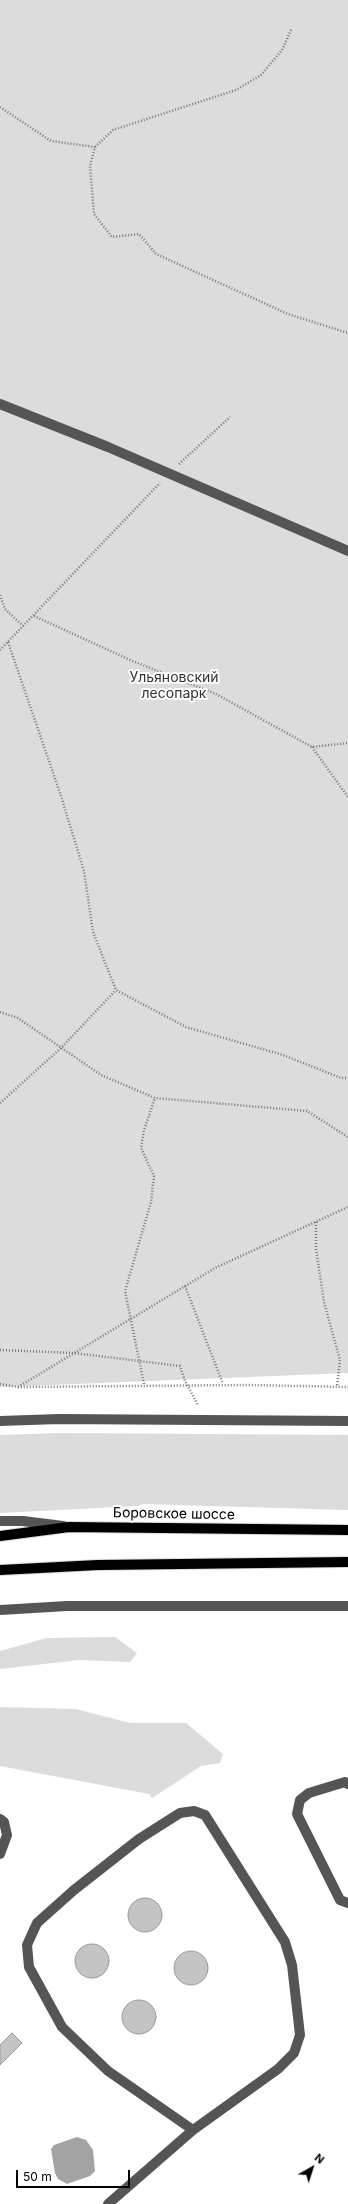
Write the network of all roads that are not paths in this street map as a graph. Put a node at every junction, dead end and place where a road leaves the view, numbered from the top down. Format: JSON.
{"nodes":[{"id":1,"x":0,"y":404,"type":"edge"},
{"id":2,"x":348,"y":551,"type":"edge"},
{"id":3,"x":0,"y":1421,"type":"edge"},
{"id":4,"x":348,"y":1421,"type":"edge"},
{"id":5,"x":0,"y":1521,"type":"edge"},
{"id":6,"x":69,"y":1527,"type":"junction"},
{"id":7,"x":348,"y":1530,"type":"edge"},
{"id":8,"x":0,"y":1536,"type":"edge"},
{"id":9,"x":348,"y":1562,"type":"edge"},
{"id":10,"x":0,"y":1570,"type":"edge"},
{"id":11,"x":348,"y":1606,"type":"edge"},
{"id":12,"x":0,"y":1610,"type":"edge"},
{"id":13,"x":348,"y":1784,"type":"edge"},
{"id":14,"x":0,"y":1819,"type":"edge"},
{"id":15,"x":0,"y":1854,"type":"edge"},
{"id":16,"x":348,"y":1903,"type":"edge"},
{"id":17,"x":194,"y":2130,"type":"junction"},
{"id":18,"x":120,"y":2199,"type":"edge"},
{"id":19,"x":108,"y":2204,"type":"edge"}],
"edges":[{"from":1,"to":2,"type":"street"},
{"from":3,"to":4,"type":"street"},
{"from":5,"to":6,"type":"street"},
{"from":6,"to":7,"type":"main road","name":"Боровское шоссе"},
{"from":6,"to":8,"type":"main road","name":"Боровское шоссе"},
{"from":9,"to":10,"type":"main road"},
{"from":11,"to":12,"type":"street"},
{"from":13,"to":16,"type":"street"},
{"from":14,"to":15,"type":"street"},
{"from":17,"to":17,"type":"street"},
{"from":17,"to":18,"type":"street"},
{"from":18,"to":19,"type":"street"}]}
